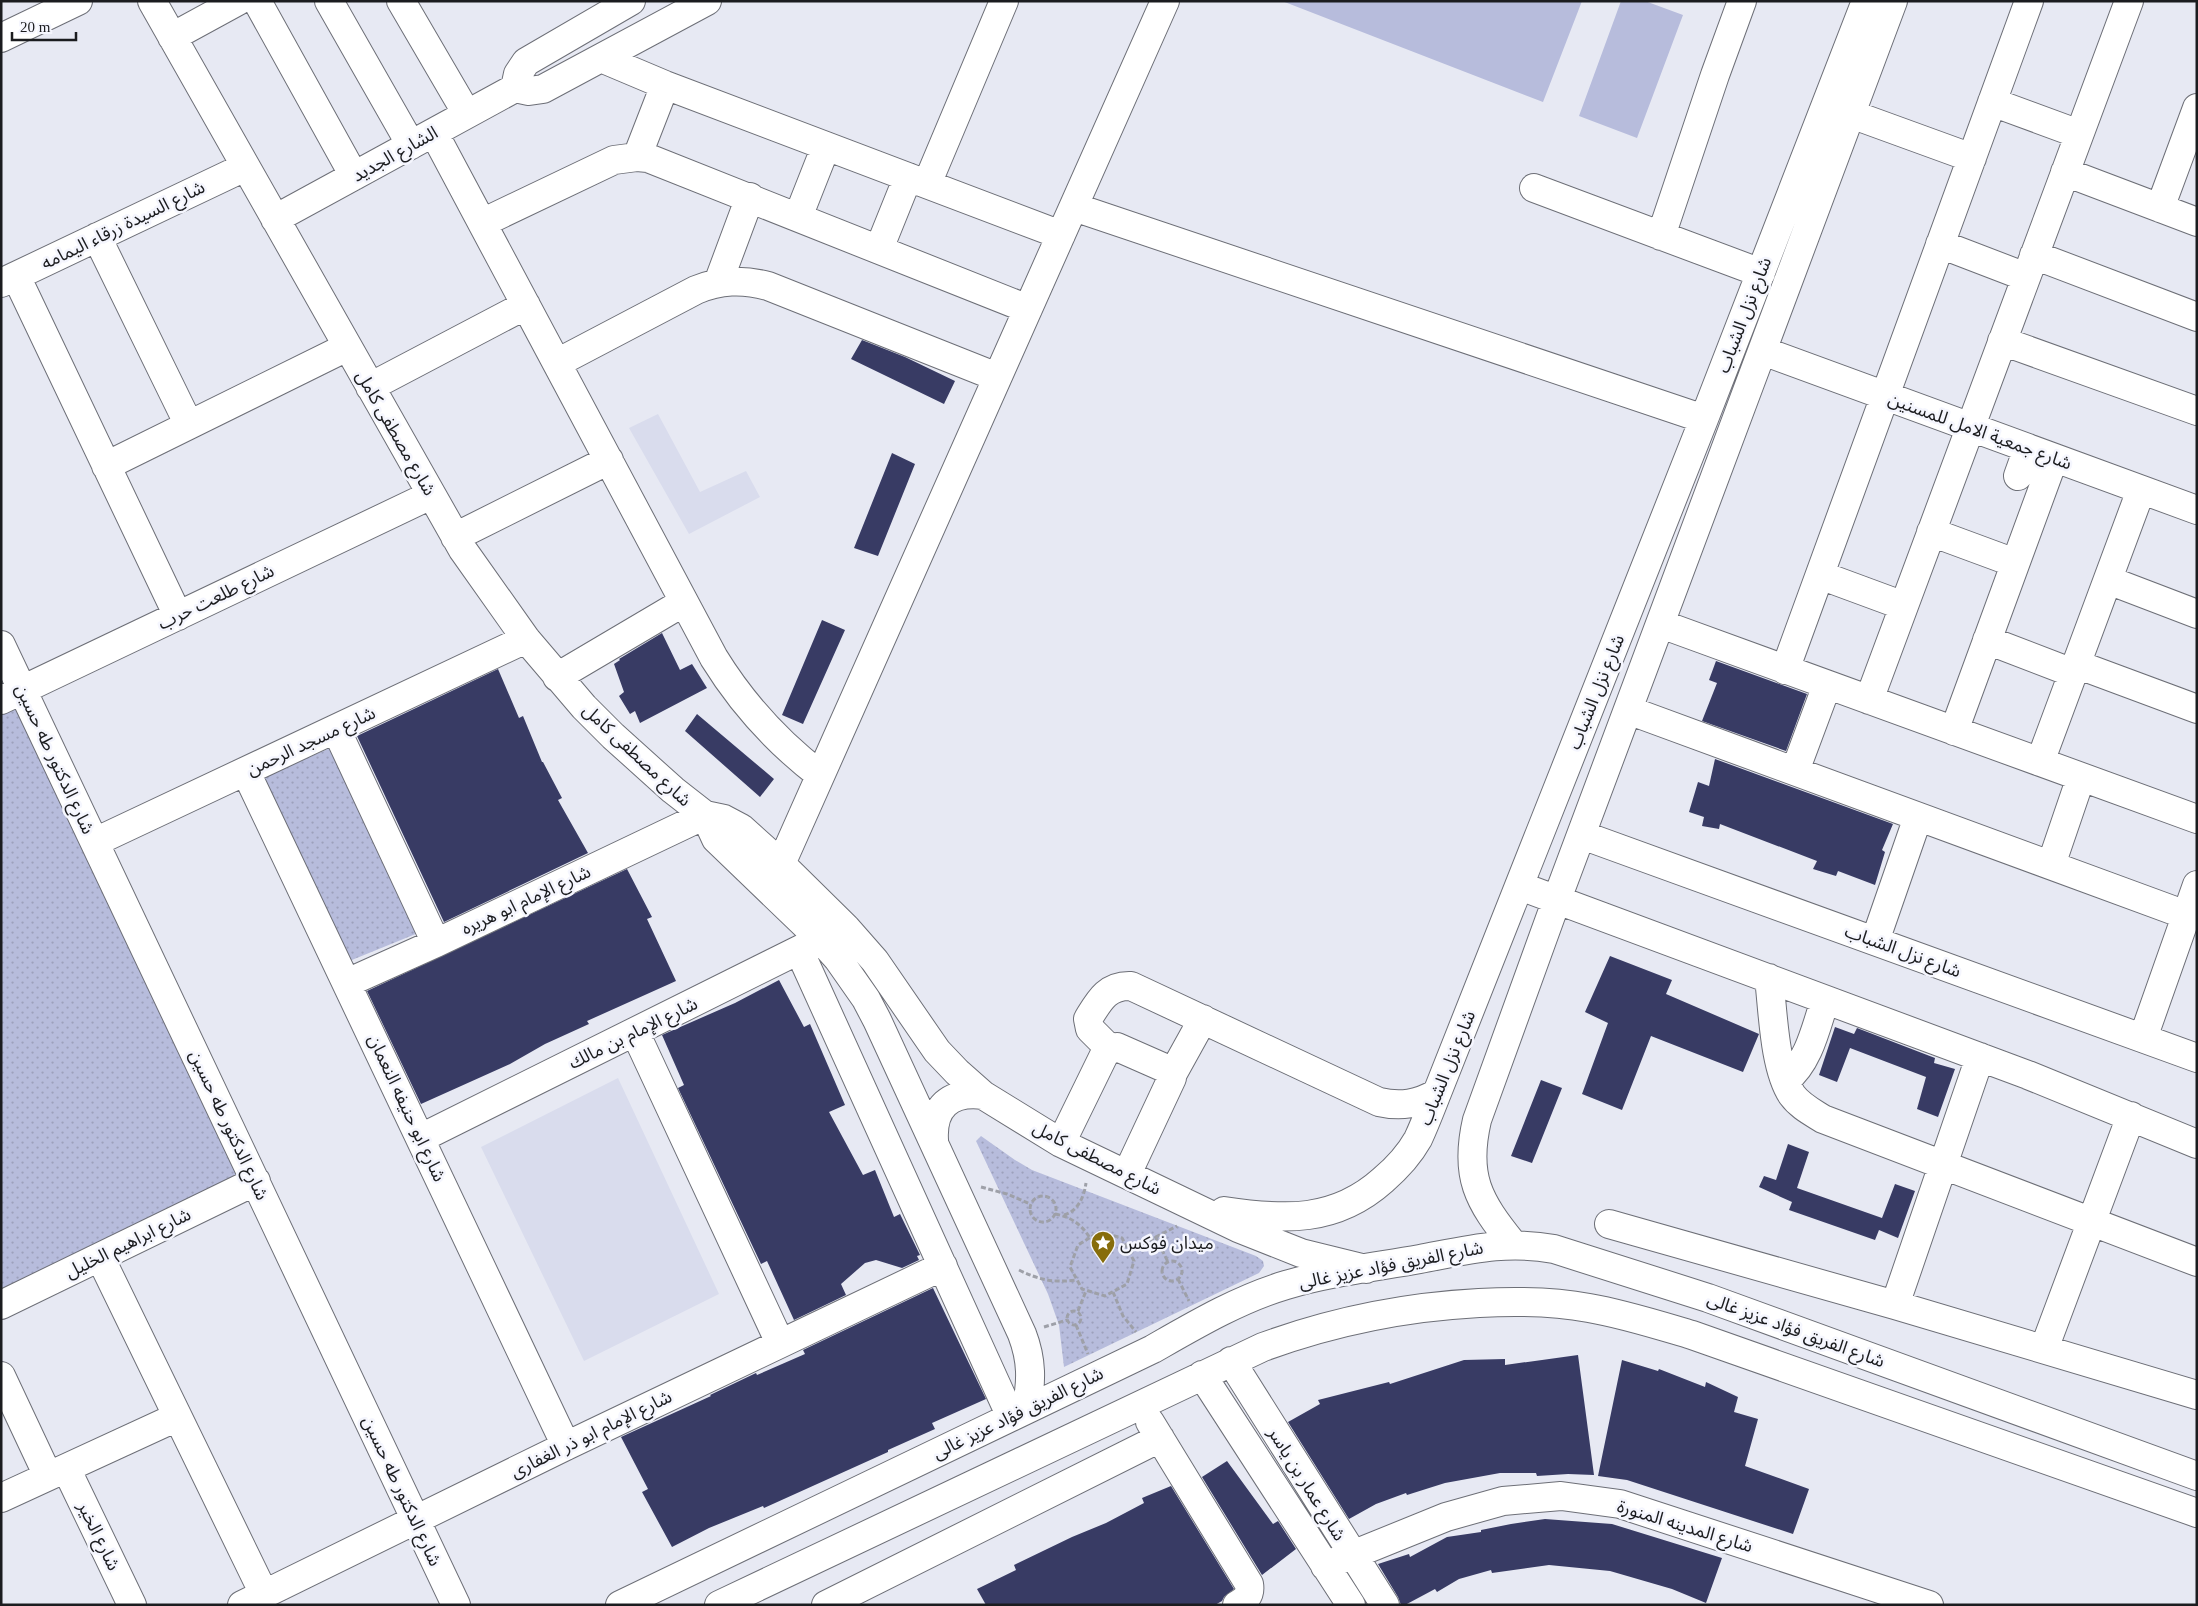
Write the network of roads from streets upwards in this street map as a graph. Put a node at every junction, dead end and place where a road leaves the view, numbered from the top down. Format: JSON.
{"nodes":[{"id":1,"x":78,"y":1,"type":"edge"},
{"id":2,"x":152,"y":1,"type":"edge"},
{"id":3,"x":238,"y":1,"type":"edge"},
{"id":4,"x":257,"y":1,"type":"edge"},
{"id":5,"x":329,"y":1,"type":"edge"},
{"id":6,"x":401,"y":1,"type":"edge"},
{"id":7,"x":631,"y":1,"type":"edge"},
{"id":8,"x":707,"y":1,"type":"edge"},
{"id":9,"x":1004,"y":1,"type":"edge"},
{"id":10,"x":1165,"y":1,"type":"edge"},
{"id":11,"x":1742,"y":1,"type":"edge"},
{"id":12,"x":1866,"y":1,"type":"edge"},
{"id":13,"x":1893,"y":1,"type":"edge"},
{"id":14,"x":2029,"y":1,"type":"edge"},
{"id":15,"x":2129,"y":1,"type":"edge"},
{"id":16,"x":595,"y":10,"type":"edge"},
{"id":17,"x":172,"y":37,"type":"junction"},
{"id":18,"x":1,"y":38,"type":"edge"},
{"id":19,"x":601,"y":58,"type":"junction"},
{"id":20,"x":665,"y":85,"type":"junction"},
{"id":21,"x":515,"y":88,"type":"junction"},
{"id":22,"x":1992,"y":102,"type":"junction"},
{"id":23,"x":2197,"y":108,"type":"edge"},
{"id":24,"x":467,"y":114,"type":"junction"},
{"id":25,"x":1851,"y":114,"type":"junction"},
{"id":26,"x":2079,"y":134,"type":"junction"},
{"id":27,"x":422,"y":139,"type":"junction"},
{"id":28,"x":826,"y":146,"type":"junction"},
{"id":29,"x":637,"y":157,"type":"junction"},
{"id":30,"x":1972,"y":158,"type":"junction"},
{"id":31,"x":245,"y":167,"type":"junction"},
{"id":32,"x":2065,"y":172,"type":"junction"},
{"id":33,"x":354,"y":176,"type":"junction"},
{"id":34,"x":1798,"y":178,"type":"junction"},
{"id":35,"x":918,"y":181,"type":"junction"},
{"id":36,"x":1534,"y":188,"type":"dead end"},
{"id":37,"x":1823,"y":188,"type":"junction"},
{"id":38,"x":750,"y":198,"type":"junction"},
{"id":39,"x":1074,"y":207,"type":"junction"},
{"id":40,"x":2160,"y":208,"type":"junction"},
{"id":41,"x":798,"y":216,"type":"junction"},
{"id":42,"x":275,"y":219,"type":"junction"},
{"id":43,"x":2197,"y":222,"type":"edge"},
{"id":44,"x":482,"y":223,"type":"junction"},
{"id":45,"x":1061,"y":235,"type":"junction"},
{"id":46,"x":1661,"y":236,"type":"junction"},
{"id":47,"x":97,"y":237,"type":"junction"},
{"id":48,"x":1940,"y":244,"type":"junction"},
{"id":49,"x":879,"y":249,"type":"junction"},
{"id":50,"x":2030,"y":266,"type":"junction"},
{"id":51,"x":1760,"y":274,"type":"junction"},
{"id":52,"x":9,"y":279,"type":"edge"},
{"id":53,"x":718,"y":282,"type":"junction"},
{"id":54,"x":526,"y":306,"type":"junction"},
{"id":55,"x":1028,"y":309,"type":"junction"},
{"id":56,"x":2197,"y":318,"type":"edge"},
{"id":57,"x":2002,"y":341,"type":"junction"},
{"id":58,"x":347,"y":348,"type":"junction"},
{"id":59,"x":1763,"y":351,"type":"junction"},
{"id":60,"x":557,"y":363,"type":"junction"},
{"id":61,"x":997,"y":377,"type":"junction"},
{"id":62,"x":370,"y":387,"type":"junction"},
{"id":63,"x":1885,"y":396,"type":"junction"},
{"id":64,"x":2197,"y":411,"type":"edge"},
{"id":65,"x":1704,"y":419,"type":"junction"},
{"id":66,"x":189,"y":425,"type":"junction"},
{"id":67,"x":1970,"y":427,"type":"junction"},
{"id":68,"x":2028,"y":448,"type":"junction"},
{"id":69,"x":2054,"y":458,"type":"junction"},
{"id":70,"x":609,"y":460,"type":"junction"},
{"id":71,"x":106,"y":466,"type":"junction"},
{"id":72,"x":2018,"y":476,"type":"dead end"},
{"id":73,"x":2141,"y":490,"type":"junction"},
{"id":74,"x":431,"y":495,"type":"junction"},
{"id":75,"x":2197,"y":510,"type":"edge"},
{"id":76,"x":1931,"y":532,"type":"junction"},
{"id":77,"x":455,"y":536,"type":"junction"},
{"id":78,"x":2015,"y":563,"type":"junction"},
{"id":79,"x":1820,"y":575,"type":"junction"},
{"id":80,"x":2108,"y":580,"type":"junction"},
{"id":81,"x":684,"y":602,"type":"junction"},
{"id":82,"x":1904,"y":606,"type":"junction"},
{"id":83,"x":2197,"y":614,"type":"edge"},
{"id":84,"x":178,"y":616,"type":"junction"},
{"id":85,"x":1661,"y":624,"type":"junction"},
{"id":86,"x":526,"y":640,"type":"junction"},
{"id":87,"x":1987,"y":640,"type":"junction"},
{"id":88,"x":1,"y":644,"type":"edge"},
{"id":89,"x":2075,"y":669,"type":"junction"},
{"id":90,"x":1785,"y":670,"type":"junction"},
{"id":91,"x":557,"y":677,"type":"junction"},
{"id":92,"x":1827,"y":685,"type":"junction"},
{"id":93,"x":12,"y":695,"type":"edge"},
{"id":94,"x":1869,"y":700,"type":"junction"},
{"id":95,"x":2197,"y":709,"type":"edge"},
{"id":96,"x":1628,"y":710,"type":"junction"},
{"id":97,"x":336,"y":730,"type":"junction"},
{"id":98,"x":1954,"y":731,"type":"junction"},
{"id":99,"x":2040,"y":762,"type":"junction"},
{"id":100,"x":1795,"y":771,"type":"junction"},
{"id":101,"x":246,"y":772,"type":"junction"},
{"id":102,"x":820,"y":775,"type":"junction"},
{"id":103,"x":2082,"y":777,"type":"junction"},
{"id":104,"x":705,"y":815,"type":"junction"},
{"id":105,"x":1918,"y":817,"type":"junction"},
{"id":106,"x":2197,"y":819,"type":"edge"},
{"id":107,"x":1582,"y":835,"type":"junction"},
{"id":108,"x":95,"y":842,"type":"junction"},
{"id":109,"x":780,"y":864,"type":"junction"},
{"id":110,"x":2051,"y":865,"type":"junction"},
{"id":111,"x":2197,"y":885,"type":"edge"},
{"id":112,"x":1520,"y":886,"type":"junction"},
{"id":113,"x":1557,"y":899,"type":"junction"},
{"id":114,"x":2186,"y":915,"type":"junction"},
{"id":115,"x":846,"y":928,"type":"junction"},
{"id":116,"x":1875,"y":941,"type":"junction"},
{"id":117,"x":436,"y":943,"type":"junction"},
{"id":118,"x":810,"y":945,"type":"junction"},
{"id":119,"x":1769,"y":978,"type":"junction"},
{"id":120,"x":347,"y":983,"type":"junction"},
{"id":121,"x":1825,"y":1000,"type":"junction"},
{"id":122,"x":1203,"y":1019,"type":"junction"},
{"id":123,"x":634,"y":1032,"type":"junction"},
{"id":124,"x":2143,"y":1038,"type":"junction"},
{"id":125,"x":1109,"y":1048,"type":"junction"},
{"id":126,"x":1980,"y":1057,"type":"junction"},
{"id":127,"x":2197,"y":1058,"type":"edge"},
{"id":128,"x":1172,"y":1075,"type":"junction"},
{"id":129,"x":1786,"y":1080,"type":"junction"},
{"id":130,"x":1437,"y":1093,"type":"junction"},
{"id":131,"x":983,"y":1094,"type":"junction"},
{"id":132,"x":2136,"y":1118,"type":"junction"},
{"id":133,"x":421,"y":1138,"type":"junction"},
{"id":134,"x":934,"y":1140,"type":"junction"},
{"id":135,"x":1061,"y":1143,"type":"junction"},
{"id":136,"x":2197,"y":1144,"type":"edge"},
{"id":137,"x":1943,"y":1165,"type":"junction"},
{"id":138,"x":1127,"y":1174,"type":"junction"},
{"id":139,"x":256,"y":1181,"type":"junction"},
{"id":140,"x":1198,"y":1208,"type":"junction"},
{"id":141,"x":1609,"y":1224,"type":"dead end"},
{"id":142,"x":2097,"y":1224,"type":"junction"},
{"id":143,"x":1513,"y":1244,"type":"junction"},
{"id":144,"x":100,"y":1257,"type":"junction"},
{"id":145,"x":2197,"y":1262,"type":"edge"},
{"id":146,"x":943,"y":1266,"type":"junction"},
{"id":147,"x":1366,"y":1269,"type":"junction"},
{"id":148,"x":1708,"y":1298,"type":"junction"},
{"id":149,"x":1,"y":1305,"type":"edge"},
{"id":150,"x":1896,"y":1305,"type":"junction"},
{"id":151,"x":1692,"y":1335,"type":"junction"},
{"id":152,"x":1829,"y":1342,"type":"junction"},
{"id":153,"x":780,"y":1343,"type":"junction"},
{"id":154,"x":2050,"y":1351,"type":"junction"},
{"id":155,"x":1231,"y":1361,"type":"junction"},
{"id":156,"x":1202,"y":1375,"type":"junction"},
{"id":157,"x":1,"y":1376,"type":"edge"},
{"id":158,"x":1809,"y":1376,"type":"junction"},
{"id":159,"x":2197,"y":1395,"type":"edge"},
{"id":160,"x":1139,"y":1405,"type":"junction"},
{"id":161,"x":1019,"y":1413,"type":"junction"},
{"id":162,"x":177,"y":1416,"type":"junction"},
{"id":163,"x":1160,"y":1438,"type":"junction"},
{"id":164,"x":566,"y":1446,"type":"junction"},
{"id":165,"x":1038,"y":1453,"type":"junction"},
{"id":166,"x":57,"y":1472,"type":"junction"},
{"id":167,"x":2197,"y":1476,"type":"edge"},
{"id":168,"x":1056,"y":1489,"type":"junction"},
{"id":169,"x":1,"y":1498,"type":"edge"},
{"id":170,"x":2197,"y":1513,"type":"edge"},
{"id":171,"x":416,"y":1519,"type":"junction"},
{"id":172,"x":1352,"y":1555,"type":"junction"},
{"id":173,"x":1326,"y":1566,"type":"junction"},
{"id":174,"x":253,"y":1599,"type":"edge"},
{"id":175,"x":1239,"y":1604,"type":"edge"},
{"id":176,"x":132,"y":1605,"type":"edge"},
{"id":177,"x":456,"y":1605,"type":"edge"},
{"id":178,"x":620,"y":1605,"type":"edge"},
{"id":179,"x":719,"y":1605,"type":"edge"},
{"id":180,"x":826,"y":1605,"type":"edge"},
{"id":181,"x":1351,"y":1605,"type":"edge"},
{"id":182,"x":1384,"y":1605,"type":"edge"},
{"id":183,"x":1929,"y":1605,"type":"edge"}],
"edges":[{"from":1,"to":18,"type":"street"},
{"from":2,"to":17,"type":"street","name":"شارع مصطفى كامل"},
{"from":3,"to":17,"type":"street"},
{"from":4,"to":33,"type":"street"},
{"from":5,"to":27,"type":"street"},
{"from":6,"to":24,"type":"street"},
{"from":7,"to":16,"type":"street"},
{"from":8,"to":19,"type":"street"},
{"from":9,"to":35,"type":"street"},
{"from":10,"to":39,"type":"street"},
{"from":11,"to":46,"type":"street"},
{"from":12,"to":34,"type":"street","name":"شارع نزل الشباب"},
{"from":13,"to":25,"type":"street","name":"شارع نزل الشباب"},
{"from":14,"to":22,"type":"street"},
{"from":15,"to":26,"type":"street"},
{"from":16,"to":21,"type":"street"},
{"from":17,"to":31,"type":"street","name":"شارع مصطفى كامل"},
{"from":19,"to":20,"type":"street"},
{"from":19,"to":21,"type":"street"},
{"from":20,"to":28,"type":"street"},
{"from":20,"to":29,"type":"street"},
{"from":21,"to":24,"type":"street","name":"الشارع الجديد"},
{"from":22,"to":26,"type":"street"},
{"from":22,"to":30,"type":"street"},
{"from":23,"to":40,"type":"street"},
{"from":24,"to":27,"type":"street","name":"الشارع الجديد"},
{"from":25,"to":30,"type":"street"},
{"from":25,"to":37,"type":"street","name":"شارع نزل الشباب"},
{"from":26,"to":32,"type":"street"},
{"from":27,"to":33,"type":"street","name":"الشارع الجديد"},
{"from":27,"to":44,"type":"street"},
{"from":28,"to":35,"type":"street"},
{"from":28,"to":41,"type":"street"},
{"from":29,"to":38,"type":"street"},
{"from":29,"to":44,"type":"street"},
{"from":30,"to":48,"type":"street"},
{"from":31,"to":42,"type":"street","name":"شارع مصطفى كامل"},
{"from":31,"to":47,"type":"street","name":"شارع السيدة زرقاء اليمامه"},
{"from":32,"to":40,"type":"street"},
{"from":32,"to":50,"type":"street"},
{"from":33,"to":42,"type":"street","name":"الشارع الجديد"},
{"from":34,"to":37,"type":"street"},
{"from":34,"to":51,"type":"street","name":"شارع نزل الشباب"},
{"from":35,"to":45,"type":"street"},
{"from":35,"to":49,"type":"street"},
{"from":36,"to":46,"type":"street"},
{"from":37,"to":59,"type":"street","name":"شارع نزل الشباب"},
{"from":38,"to":41,"type":"street"},
{"from":38,"to":53,"type":"street"},
{"from":39,"to":45,"type":"street"},
{"from":39,"to":65,"type":"street"},
{"from":40,"to":43,"type":"street"},
{"from":41,"to":49,"type":"street"},
{"from":42,"to":58,"type":"street","name":"شارع مصطفى كامل"},
{"from":44,"to":54,"type":"street"},
{"from":45,"to":55,"type":"street"},
{"from":46,"to":51,"type":"street"},
{"from":47,"to":52,"type":"street","name":"شارع السيدة زرقاء اليمامه"},
{"from":47,"to":66,"type":"street"},
{"from":48,"to":50,"type":"street"},
{"from":48,"to":63,"type":"street"},
{"from":49,"to":55,"type":"street"},
{"from":50,"to":56,"type":"street"},
{"from":50,"to":57,"type":"street"},
{"from":51,"to":65,"type":"street","name":"شارع نزل الشباب"},
{"from":52,"to":71,"type":"street"},
{"from":53,"to":60,"type":"street"},
{"from":53,"to":61,"type":"street"},
{"from":54,"to":60,"type":"street"},
{"from":54,"to":62,"type":"street"},
{"from":55,"to":61,"type":"street"},
{"from":57,"to":64,"type":"street"},
{"from":57,"to":67,"type":"street"},
{"from":58,"to":62,"type":"street","name":"شارع مصطفى كامل"},
{"from":58,"to":66,"type":"street"},
{"from":59,"to":63,"type":"street","name":"شارع جمعية الامل للمسنين"},
{"from":59,"to":85,"type":"street","name":"شارع نزل الشباب"},
{"from":60,"to":70,"type":"street"},
{"from":61,"to":102,"type":"street"},
{"from":62,"to":74,"type":"street","name":"شارع مصطفى كامل"},
{"from":63,"to":67,"type":"street","name":"شارع جمعية الامل للمسنين"},
{"from":63,"to":79,"type":"street"},
{"from":65,"to":112,"type":"street","name":"شارع نزل الشباب"},
{"from":66,"to":71,"type":"street"},
{"from":67,"to":68,"type":"street","name":"شارع جمعية الامل للمسنين"},
{"from":67,"to":76,"type":"street"},
{"from":68,"to":69,"type":"street","name":"شارع جمعية الامل للمسنين"},
{"from":68,"to":72,"type":"street"},
{"from":69,"to":73,"type":"street","name":"شارع جمعية الامل للمسنين"},
{"from":69,"to":78,"type":"street"},
{"from":70,"to":77,"type":"street"},
{"from":70,"to":81,"type":"street"},
{"from":71,"to":84,"type":"street"},
{"from":73,"to":75,"type":"street","name":"شارع جمعية الامل للمسنين"},
{"from":73,"to":80,"type":"street"},
{"from":74,"to":77,"type":"street","name":"شارع مصطفى كامل"},
{"from":74,"to":84,"type":"street","name":"شارع طلعت حرب"},
{"from":76,"to":78,"type":"street"},
{"from":76,"to":82,"type":"street"},
{"from":77,"to":86,"type":"street","name":"شارع مصطفى كامل"},
{"from":78,"to":87,"type":"street"},
{"from":79,"to":82,"type":"street"},
{"from":79,"to":90,"type":"street"},
{"from":80,"to":83,"type":"street"},
{"from":80,"to":89,"type":"street"},
{"from":81,"to":91,"type":"street"},
{"from":81,"to":102,"type":"street"},
{"from":82,"to":94,"type":"street"},
{"from":84,"to":93,"type":"street","name":"شارع طلعت حرب"},
{"from":85,"to":90,"type":"street"},
{"from":85,"to":96,"type":"street","name":"شارع نزل الشباب"},
{"from":86,"to":91,"type":"street","name":"شارع مصطفى كامل"},
{"from":86,"to":97,"type":"street","name":"شارع مسجد الرحمن"},
{"from":87,"to":89,"type":"street"},
{"from":87,"to":98,"type":"street"},
{"from":88,"to":93,"type":"street","name":"شارع الدكتور طه حسين"},
{"from":89,"to":95,"type":"street"},
{"from":89,"to":99,"type":"street"},
{"from":90,"to":92,"type":"street"},
{"from":91,"to":104,"type":"street","name":"شارع مصطفى كامل"},
{"from":92,"to":94,"type":"street"},
{"from":92,"to":100,"type":"street"},
{"from":93,"to":108,"type":"street","name":"شارع الدكتور طه حسين"},
{"from":94,"to":98,"type":"street"},
{"from":96,"to":100,"type":"street"},
{"from":96,"to":107,"type":"street","name":"شارع نزل الشباب"},
{"from":97,"to":101,"type":"street","name":"شارع مسجد الرحمن"},
{"from":97,"to":117,"type":"street"},
{"from":98,"to":99,"type":"street"},
{"from":99,"to":103,"type":"street"},
{"from":100,"to":105,"type":"street"},
{"from":101,"to":108,"type":"street","name":"شارع مسجد الرحمن"},
{"from":101,"to":120,"type":"street","name":"شارع ابو حنيفه النعمان"},
{"from":102,"to":109,"type":"street"},
{"from":103,"to":106,"type":"street"},
{"from":103,"to":110,"type":"street"},
{"from":104,"to":109,"type":"street","name":"شارع مصطفى كامل"},
{"from":104,"to":117,"type":"street","name":"شارع الإمام ابو هريره"},
{"from":104,"to":118,"type":"street","name":"شارع مصطفى كامل"},
{"from":105,"to":110,"type":"street"},
{"from":105,"to":116,"type":"street"},
{"from":107,"to":113,"type":"street","name":"شارع نزل الشباب"},
{"from":107,"to":116,"type":"street","name":"شارع نزل الشباب"},
{"from":108,"to":139,"type":"street","name":"شارع الدكتور طه حسين"},
{"from":109,"to":115,"type":"street","name":"شارع مصطفى كامل"},
{"from":110,"to":114,"type":"street"},
{"from":111,"to":114,"type":"street"},
{"from":112,"to":113,"type":"street"},
{"from":112,"to":130,"type":"street","name":"شارع نزل الشباب"},
{"from":113,"to":119,"type":"street"},
{"from":113,"to":143,"type":"street","name":"شارع نزل الشباب"},
{"from":114,"to":124,"type":"street"},
{"from":115,"to":118,"type":"street","name":"شارع الإمام بن مالك"},
{"from":115,"to":131,"type":"street","name":"شارع مصطفى كامل"},
{"from":116,"to":124,"type":"street","name":"شارع نزل الشباب"},
{"from":117,"to":120,"type":"street","name":"شارع الإمام ابو هريره"},
{"from":118,"to":123,"type":"street","name":"شارع الإمام بن مالك"},
{"from":118,"to":134,"type":"street","name":"شارع مصطفى كامل"},
{"from":118,"to":146,"type":"street"},
{"from":119,"to":121,"type":"street"},
{"from":119,"to":129,"type":"street"},
{"from":120,"to":133,"type":"street","name":"شارع ابو حنيفه النعمان"},
{"from":121,"to":126,"type":"street"},
{"from":121,"to":129,"type":"street"},
{"from":122,"to":125,"type":"street"},
{"from":122,"to":128,"type":"street"},
{"from":122,"to":130,"type":"street"},
{"from":123,"to":133,"type":"street","name":"شارع الإمام بن مالك"},
{"from":123,"to":153,"type":"street"},
{"from":124,"to":127,"type":"street","name":"شارع نزل الشباب"},
{"from":125,"to":128,"type":"street"},
{"from":125,"to":135,"type":"street"},
{"from":126,"to":132,"type":"street"},
{"from":126,"to":137,"type":"street"},
{"from":128,"to":138,"type":"street"},
{"from":129,"to":137,"type":"street"},
{"from":130,"to":140,"type":"street","name":"شارع نزل الشباب"},
{"from":131,"to":134,"type":"street"},
{"from":131,"to":135,"type":"street","name":"شارع مصطفى كامل"},
{"from":132,"to":136,"type":"street"},
{"from":132,"to":142,"type":"street"},
{"from":133,"to":164,"type":"street","name":"شارع ابو حنيفه النعمان"},
{"from":134,"to":161,"type":"street","name":"شارع مصطفى كامل"},
{"from":135,"to":138,"type":"street","name":"شارع مصطفى كامل"},
{"from":137,"to":142,"type":"street"},
{"from":137,"to":150,"type":"street"},
{"from":138,"to":140,"type":"street","name":"شارع مصطفى كامل"},
{"from":139,"to":144,"type":"street","name":"شارع ابراهيم الخليل"},
{"from":139,"to":171,"type":"street","name":"شارع الدكتور طه حسين"},
{"from":140,"to":147,"type":"street","name":"شارع مصطفى كامل"},
{"from":141,"to":150,"type":"street"},
{"from":142,"to":145,"type":"street"},
{"from":142,"to":154,"type":"street"},
{"from":143,"to":147,"type":"street","name":"شارع الفريق فؤاد عزيز غالى"},
{"from":143,"to":148,"type":"street","name":"شارع الفريق فؤاد عزيز غالى"},
{"from":144,"to":149,"type":"street","name":"شارع ابراهيم الخليل"},
{"from":144,"to":162,"type":"street"},
{"from":146,"to":153,"type":"street","name":"شارع الإمام ابو ذر الغفارى"},
{"from":146,"to":161,"type":"street"},
{"from":147,"to":161,"type":"street","name":"شارع الفريق فؤاد عزيز غالى"},
{"from":148,"to":151,"type":"street"},
{"from":148,"to":152,"type":"street","name":"شارع الفريق فؤاد عزيز غالى"},
{"from":150,"to":154,"type":"street"},
{"from":151,"to":155,"type":"street"},
{"from":151,"to":158,"type":"street"},
{"from":152,"to":158,"type":"street"},
{"from":152,"to":167,"type":"street","name":"شارع الفريق فؤاد عزيز غالى"},
{"from":153,"to":164,"type":"street","name":"شارع الإمام ابو ذر الغفارى"},
{"from":154,"to":159,"type":"street"},
{"from":155,"to":156,"type":"street"},
{"from":155,"to":172,"type":"street","name":"شارع عمار بن ياسر"},
{"from":156,"to":160,"type":"street"},
{"from":156,"to":173,"type":"street","name":"شارع عمار بن ياسر"},
{"from":157,"to":166,"type":"street","name":"شارع الخير"},
{"from":158,"to":170,"type":"street"},
{"from":160,"to":163,"type":"street"},
{"from":160,"to":165,"type":"street"},
{"from":161,"to":178,"type":"street","name":"شارع الفريق فؤاد عزيز غالى"},
{"from":162,"to":166,"type":"street"},
{"from":162,"to":174,"type":"street"},
{"from":163,"to":168,"type":"street"},
{"from":163,"to":175,"type":"street"},
{"from":164,"to":171,"type":"street","name":"شارع الإمام ابو ذر الغفارى"},
{"from":165,"to":168,"type":"street"},
{"from":165,"to":179,"type":"street"},
{"from":166,"to":169,"type":"street"},
{"from":166,"to":176,"type":"street","name":"شارع الخير"},
{"from":168,"to":180,"type":"street"},
{"from":171,"to":174,"type":"street","name":"شارع الإمام ابو ذر الغفارى"},
{"from":171,"to":177,"type":"street","name":"شارع الدكتور طه حسين"},
{"from":172,"to":173,"type":"street","name":"شارع المدينه المنورة"},
{"from":172,"to":182,"type":"street","name":"شارع عمار بن ياسر"},
{"from":172,"to":183,"type":"street","name":"شارع المدينه المنورة"},
{"from":173,"to":181,"type":"street","name":"شارع عمار بن ياسر"}]}
